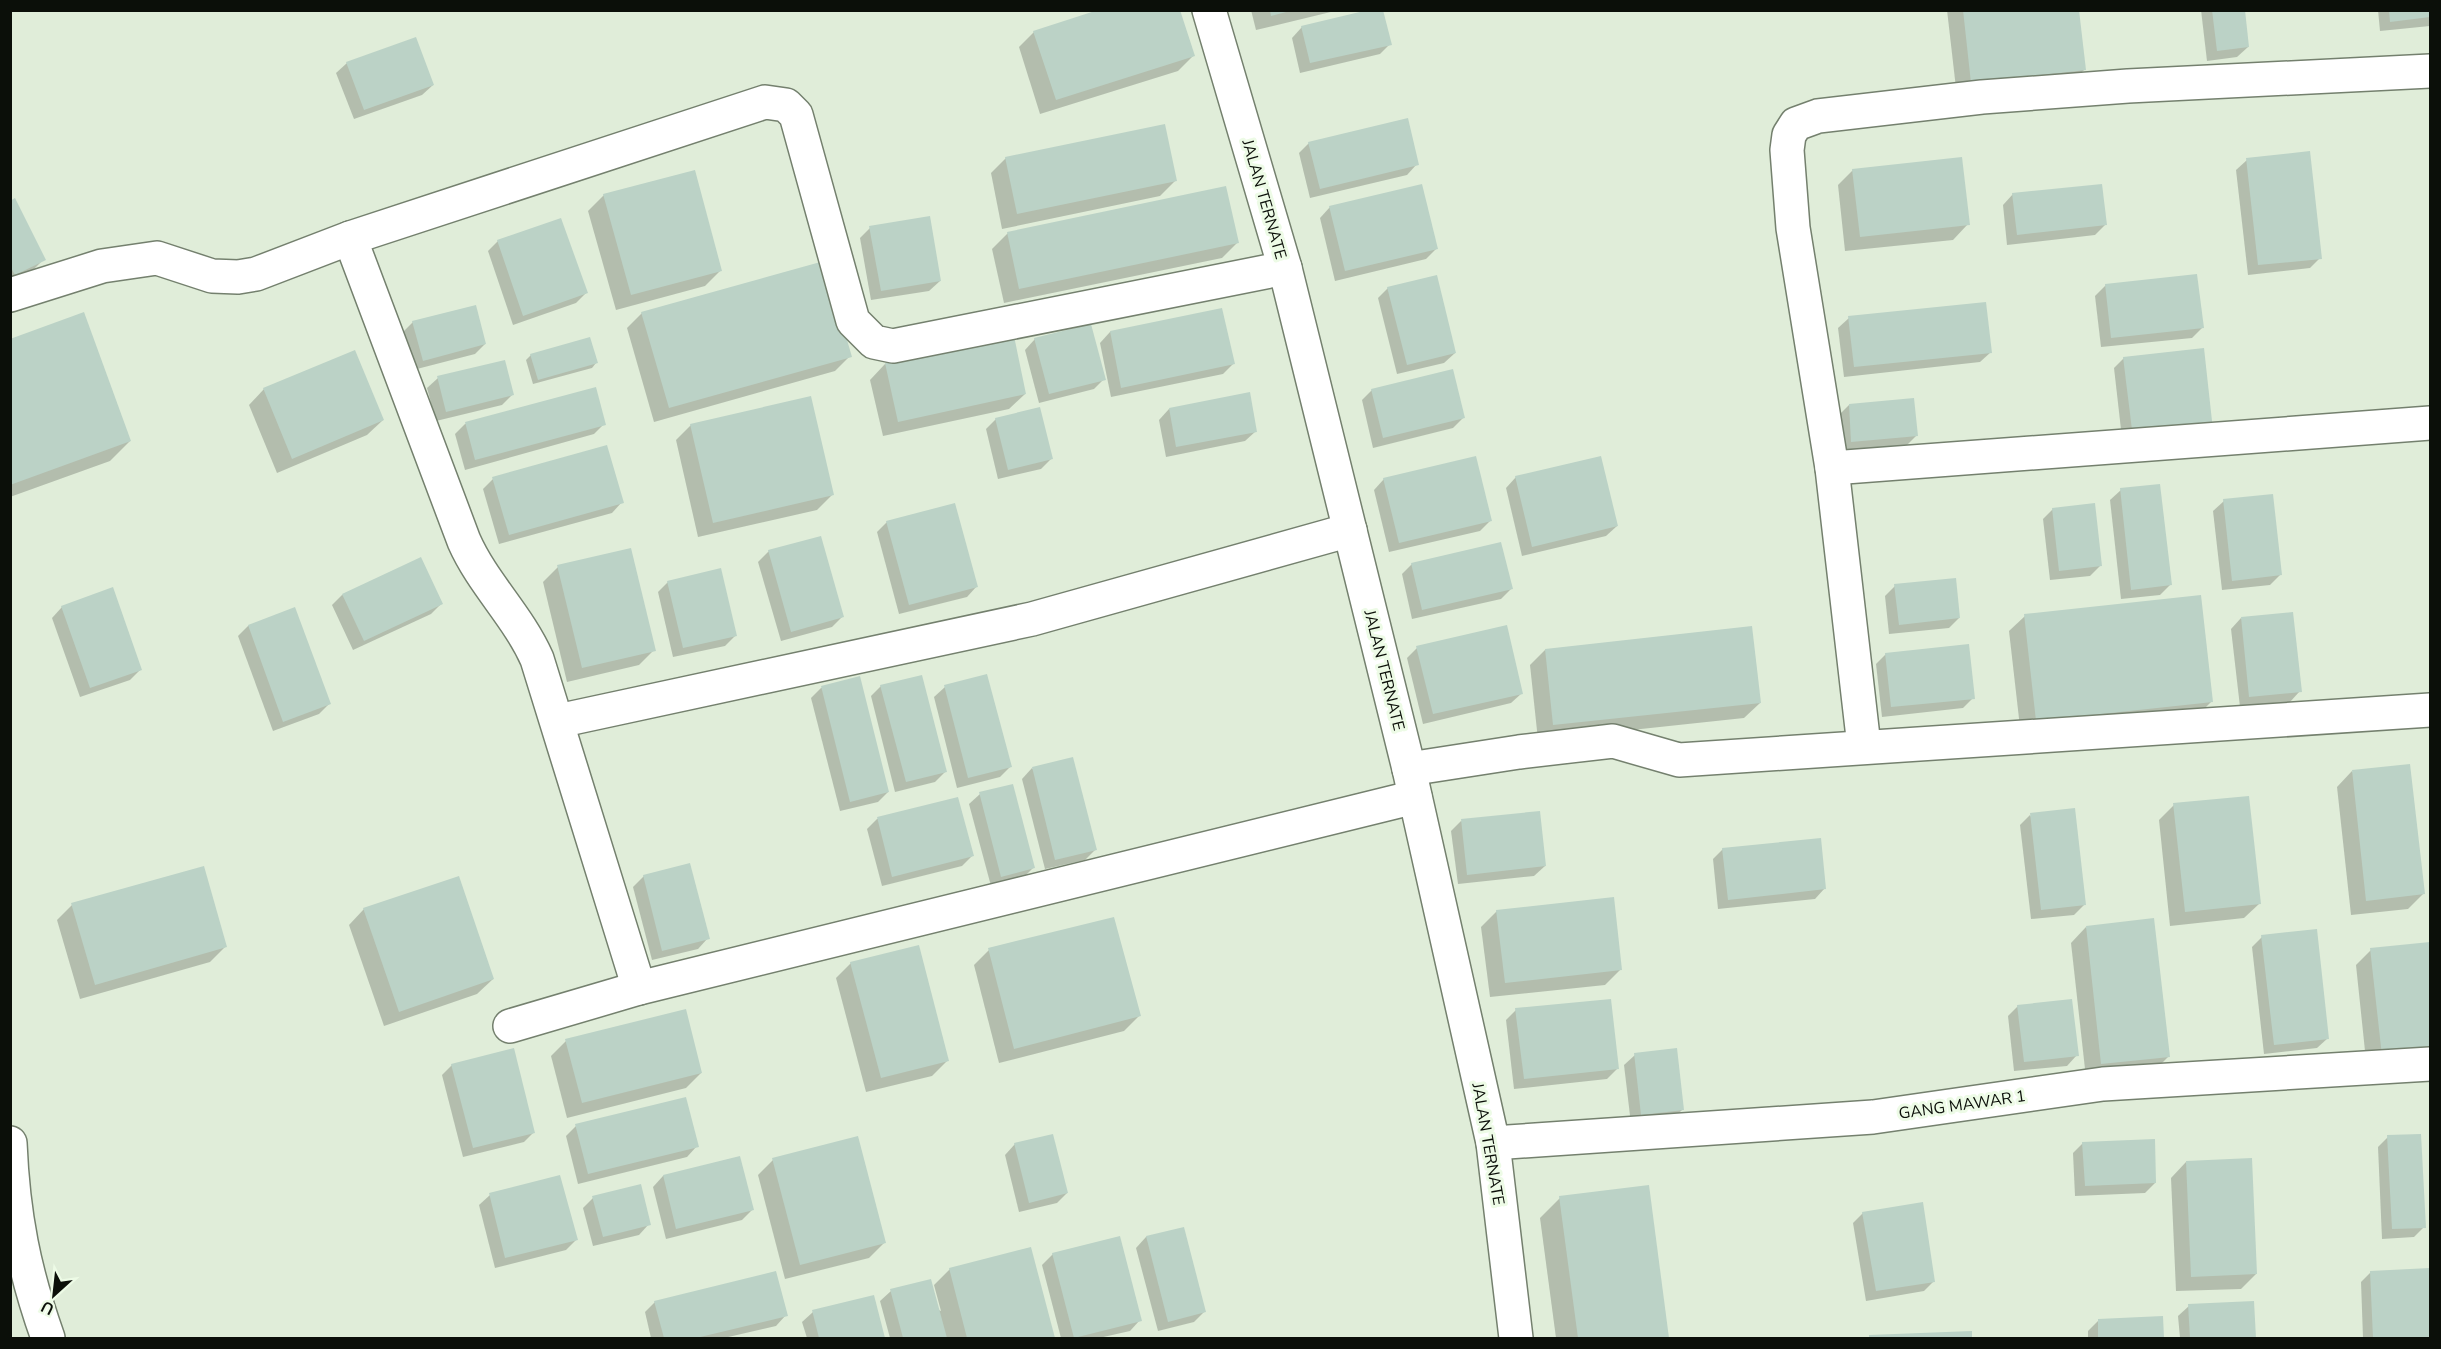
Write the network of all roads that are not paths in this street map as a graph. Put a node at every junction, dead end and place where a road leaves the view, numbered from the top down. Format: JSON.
{"nodes":[{"id":1,"x":1209,"y":10,"type":"edge"},
{"id":2,"x":2430,"y":71,"type":"edge"},
{"id":3,"x":350,"y":238,"type":"junction"},
{"id":4,"x":1285,"y":268,"type":"junction"},
{"id":5,"x":10,"y":295,"type":"edge"},
{"id":6,"x":2430,"y":423,"type":"edge"},
{"id":7,"x":1832,"y":468,"type":"junction"},
{"id":8,"x":1350,"y":530,"type":"junction"},
{"id":9,"x":2430,"y":710,"type":"edge"},
{"id":10,"x":558,"y":721,"type":"junction"},
{"id":11,"x":1864,"y":746,"type":"junction"},
{"id":12,"x":1412,"y":783,"type":"junction"},
{"id":13,"x":639,"y":988,"type":"junction"},
{"id":14,"x":510,"y":1026,"type":"dead end"},
{"id":15,"x":2430,"y":1064,"type":"edge"},
{"id":16,"x":10,"y":1143,"type":"edge"},
{"id":17,"x":1493,"y":1143,"type":"junction"},
{"id":18,"x":48,"y":1338,"type":"edge"},
{"id":19,"x":1516,"y":1338,"type":"edge"}],
"edges":[{"from":1,"to":4,"type":"street","name":"JALAN TERNATE"},
{"from":2,"to":7,"type":"street"},
{"from":3,"to":4,"type":"street"},
{"from":3,"to":5,"type":"street"},
{"from":3,"to":10,"type":"street"},
{"from":4,"to":8,"type":"street","name":"JALAN TERNATE"},
{"from":6,"to":7,"type":"street"},
{"from":7,"to":11,"type":"street"},
{"from":8,"to":10,"type":"street"},
{"from":8,"to":12,"type":"street","name":"JALAN TERNATE"},
{"from":9,"to":11,"type":"street"},
{"from":10,"to":13,"type":"street"},
{"from":11,"to":12,"type":"street"},
{"from":12,"to":13,"type":"street"},
{"from":12,"to":17,"type":"street","name":"JALAN TERNATE"},
{"from":13,"to":14,"type":"street"},
{"from":15,"to":17,"type":"street","name":"GANG MAWAR 1"},
{"from":16,"to":18,"type":"street"},
{"from":17,"to":19,"type":"street","name":"JALAN TERNATE"}]}
